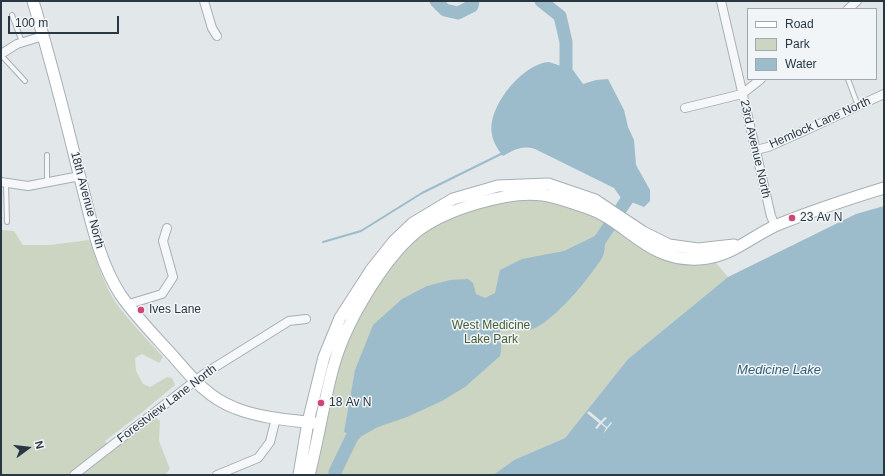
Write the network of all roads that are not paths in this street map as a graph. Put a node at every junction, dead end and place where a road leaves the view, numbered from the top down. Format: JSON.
{"nodes":[{"id":1,"x":32,"y":1,"type":"edge"},
{"id":2,"x":204,"y":1,"type":"edge"},
{"id":3,"x":721,"y":1,"type":"edge"},
{"id":4,"x":857,"y":1,"type":"edge"},
{"id":5,"x":849,"y":8,"type":"edge"},
{"id":6,"x":12,"y":15,"type":"dead end"},
{"id":7,"x":43,"y":36,"type":"junction"},
{"id":8,"x":217,"y":36,"type":"dead end"},
{"id":9,"x":22,"y":42,"type":"junction"},
{"id":10,"x":1,"y":55,"type":"edge"},
{"id":11,"x":760,"y":80,"type":"edge"},
{"id":12,"x":848,"y":80,"type":"edge"},
{"id":13,"x":25,"y":81,"type":"dead end"},
{"id":14,"x":742,"y":94,"type":"junction"},
{"id":15,"x":884,"y":94,"type":"edge"},
{"id":16,"x":858,"y":107,"type":"junction"},
{"id":17,"x":685,"y":108,"type":"dead end"},
{"id":18,"x":756,"y":150,"type":"junction"},
{"id":19,"x":46,"y":155,"type":"dead end"},
{"id":20,"x":80,"y":176,"type":"junction"},
{"id":21,"x":47,"y":182,"type":"junction"},
{"id":22,"x":3,"y":183,"type":"edge"},
{"id":23,"x":884,"y":188,"type":"edge"},
{"id":24,"x":605,"y":212,"type":"junction"},
{"id":25,"x":7,"y":222,"type":"dead end"},
{"id":26,"x":775,"y":226,"type":"junction"},
{"id":27,"x":167,"y":228,"type":"dead end"},
{"id":28,"x":129,"y":304,"type":"junction"},
{"id":29,"x":306,"y":319,"type":"dead end"},
{"id":30,"x":195,"y":382,"type":"junction"},
{"id":31,"x":276,"y":418,"type":"junction"},
{"id":32,"x":308,"y":422,"type":"junction"},
{"id":33,"x":320,"y":424,"type":"junction"},
{"id":34,"x":74,"y":475,"type":"edge"},
{"id":35,"x":217,"y":475,"type":"edge"},
{"id":36,"x":299,"y":475,"type":"edge"},
{"id":37,"x":309,"y":475,"type":"edge"}],
"edges":[{"from":1,"to":7,"type":"street","name":"18th Avenue North"},
{"from":2,"to":8,"type":"street"},
{"from":3,"to":14,"type":"street","name":"23rd Avenue North"},
{"from":4,"to":5,"type":"street"},
{"from":6,"to":9,"type":"lane"},
{"from":7,"to":9,"type":"street"},
{"from":7,"to":20,"type":"street","name":"18th Avenue North"},
{"from":9,"to":10,"type":"street"},
{"from":10,"to":13,"type":"lane"},
{"from":11,"to":14,"type":"street"},
{"from":12,"to":16,"type":"lane"},
{"from":14,"to":17,"type":"street"},
{"from":14,"to":18,"type":"street","name":"23rd Avenue North"},
{"from":15,"to":16,"type":"street","name":"Hemlock Lane North"},
{"from":16,"to":18,"type":"street","name":"Hemlock Lane North"},
{"from":18,"to":26,"type":"street","name":"23rd Avenue North"},
{"from":19,"to":21,"type":"lane"},
{"from":20,"to":21,"type":"street"},
{"from":20,"to":28,"type":"street","name":"18th Avenue North"},
{"from":21,"to":22,"type":"street"},
{"from":22,"to":25,"type":"lane"},
{"from":23,"to":26,"type":"street"},
{"from":24,"to":26,"type":"street"},
{"from":24,"to":32,"type":"street"},
{"from":24,"to":33,"type":"street"},
{"from":27,"to":28,"type":"street"},
{"from":28,"to":30,"type":"street","name":"18th Avenue North"},
{"from":29,"to":30,"type":"street","name":"Forestview Lane North"},
{"from":30,"to":31,"type":"street","name":"18th Avenue North"},
{"from":30,"to":34,"type":"street","name":"Forestview Lane North"},
{"from":31,"to":32,"type":"street","name":"18th Avenue North"},
{"from":31,"to":35,"type":"street"},
{"from":32,"to":33,"type":"street","name":"18th Avenue North"},
{"from":32,"to":36,"type":"street"},
{"from":33,"to":37,"type":"street"}]}
